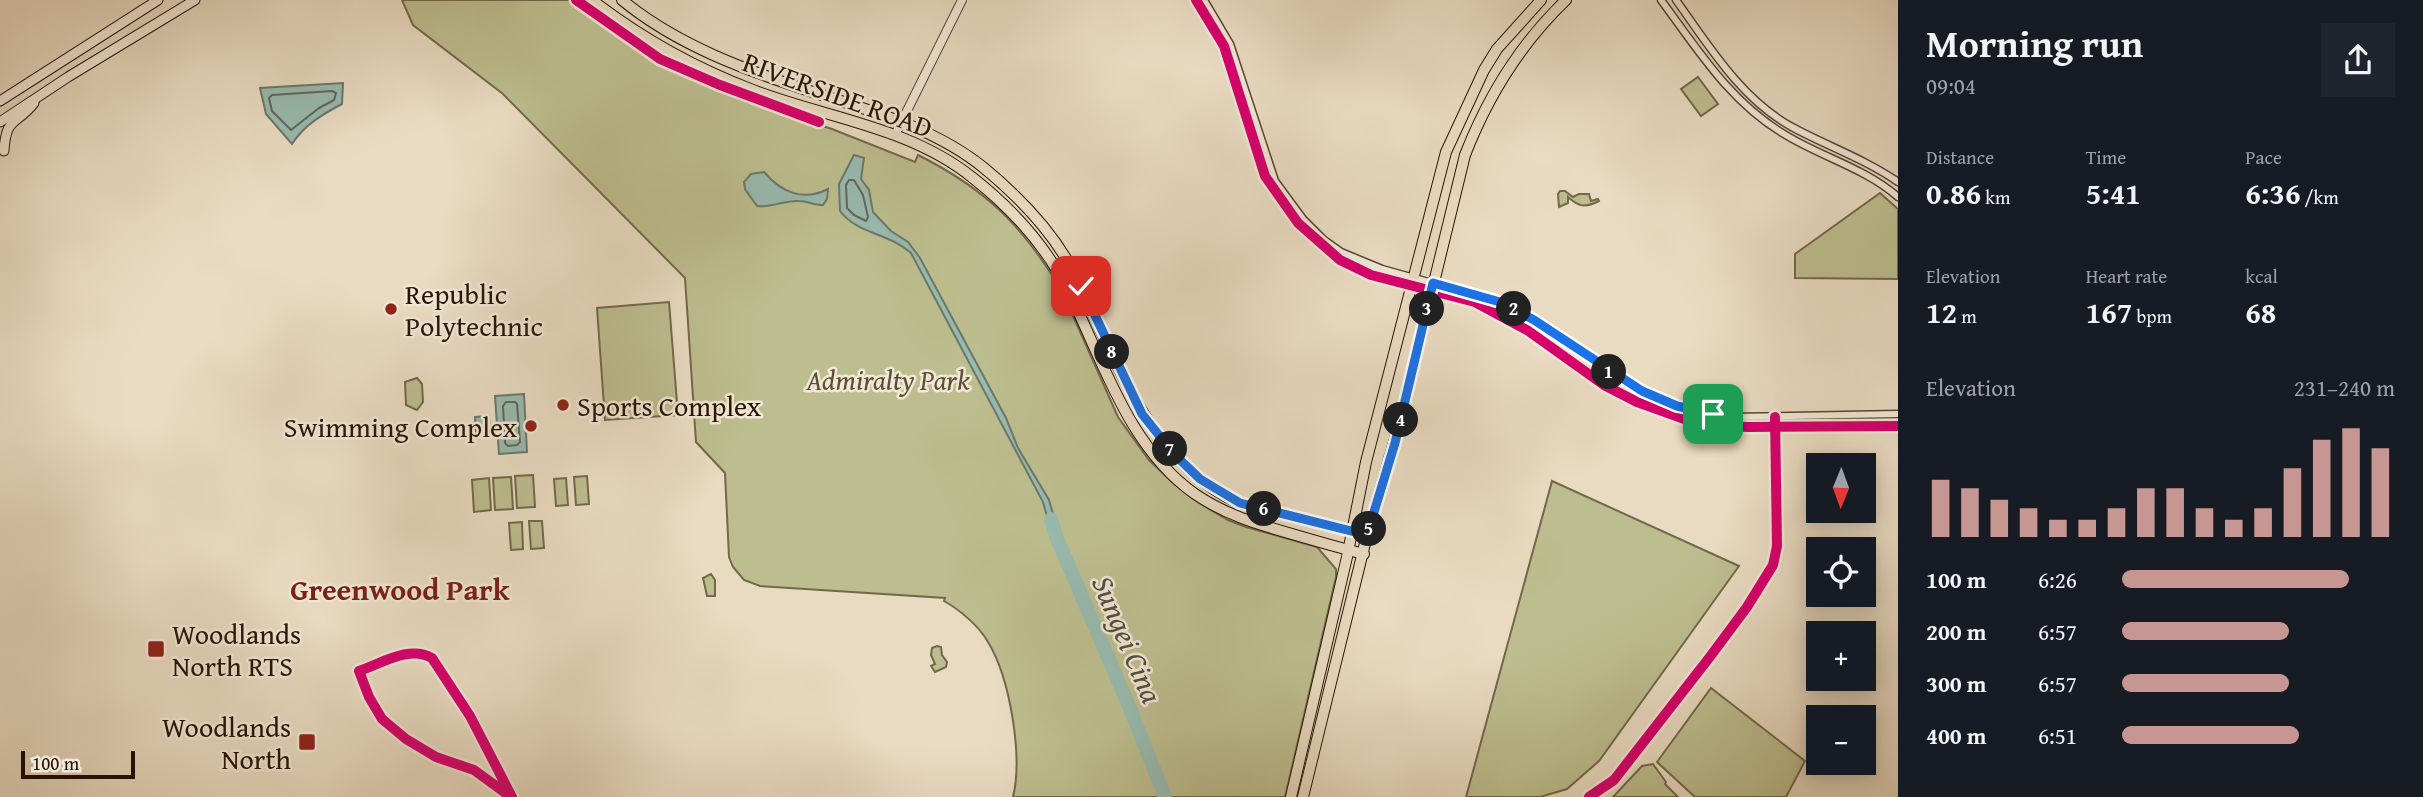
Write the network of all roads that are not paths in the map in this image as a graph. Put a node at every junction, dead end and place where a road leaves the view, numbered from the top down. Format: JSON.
{"nodes":[{"id":1,"x":158,"y":0,"type":"edge"},
{"id":2,"x":194,"y":0,"type":"edge"},
{"id":3,"x":592,"y":0,"type":"edge"},
{"id":4,"x":622,"y":0,"type":"edge"},
{"id":5,"x":962,"y":0,"type":"edge"},
{"id":6,"x":1196,"y":0,"type":"edge"},
{"id":7,"x":1203,"y":0,"type":"edge"},
{"id":8,"x":1541,"y":0,"type":"edge"},
{"id":9,"x":1566,"y":0,"type":"edge"},
{"id":10,"x":1661,"y":0,"type":"edge"},
{"id":11,"x":1676,"y":0,"type":"edge"},
{"id":12,"x":40,"y":96,"type":"junction"},
{"id":13,"x":0,"y":101,"type":"edge"},
{"id":14,"x":0,"y":122,"type":"edge"},
{"id":15,"x":901,"y":122,"type":"junction"},
{"id":16,"x":895,"y":135,"type":"junction"},
{"id":17,"x":1259,"y":146,"type":"junction"},
{"id":18,"x":4,"y":151,"type":"dead end"},
{"id":19,"x":1898,"y":182,"type":"edge"},
{"id":20,"x":1898,"y":197,"type":"edge"},
{"id":21,"x":1411,"y":281,"type":"junction"},
{"id":22,"x":1432,"y":286,"type":"junction"},
{"id":23,"x":1898,"y":414,"type":"edge"},
{"id":24,"x":1774,"y":416,"type":"junction"},
{"id":25,"x":1898,"y":426,"type":"edge"},
{"id":26,"x":1776,"y":427,"type":"junction"},
{"id":27,"x":1353,"y":531,"type":"junction"},
{"id":28,"x":1367,"y":535,"type":"junction"},
{"id":29,"x":1349,"y":550,"type":"junction"},
{"id":30,"x":1364,"y":554,"type":"junction"},
{"id":31,"x":511,"y":797,"type":"edge"},
{"id":32,"x":1290,"y":797,"type":"edge"},
{"id":33,"x":1303,"y":797,"type":"edge"},
{"id":34,"x":1589,"y":797,"type":"edge"}],
"edges":[{"from":1,"to":13,"type":"main road"},
{"from":2,"to":12,"type":"main road"},
{"from":3,"to":16,"type":"main road","name":"RIVERSIDE ROAD"},
{"from":4,"to":15,"type":"main road","name":"RIVERSIDE ROAD"},
{"from":5,"to":15,"type":"street"},
{"from":6,"to":17,"type":"street"},
{"from":7,"to":17,"type":"street"},
{"from":8,"to":21,"type":"main road"},
{"from":9,"to":22,"type":"main road"},
{"from":10,"to":20,"type":"street"},
{"from":11,"to":19,"type":"street"},
{"from":12,"to":14,"type":"main road"},
{"from":12,"to":18,"type":"main road"},
{"from":15,"to":16,"type":"street"},
{"from":15,"to":27,"type":"main road","name":"RIVERSIDE ROAD"},
{"from":16,"to":29,"type":"main road","name":"RIVERSIDE ROAD"},
{"from":17,"to":21,"type":"street"},
{"from":21,"to":22,"type":"street"},
{"from":21,"to":27,"type":"main road"},
{"from":22,"to":24,"type":"street"},
{"from":22,"to":26,"type":"street"},
{"from":22,"to":28,"type":"main road"},
{"from":23,"to":24,"type":"street"},
{"from":24,"to":26,"type":"street"},
{"from":25,"to":26,"type":"street"},
{"from":26,"to":34,"type":"street"},
{"from":27,"to":28,"type":"main road","name":"RIVERSIDE ROAD"},
{"from":27,"to":29,"type":"main road"},
{"from":28,"to":30,"type":"main road"},
{"from":29,"to":30,"type":"main road","name":"RIVERSIDE ROAD"},
{"from":29,"to":32,"type":"main road"},
{"from":30,"to":33,"type":"main road"},
{"from":31,"to":31,"type":"street"}]}
